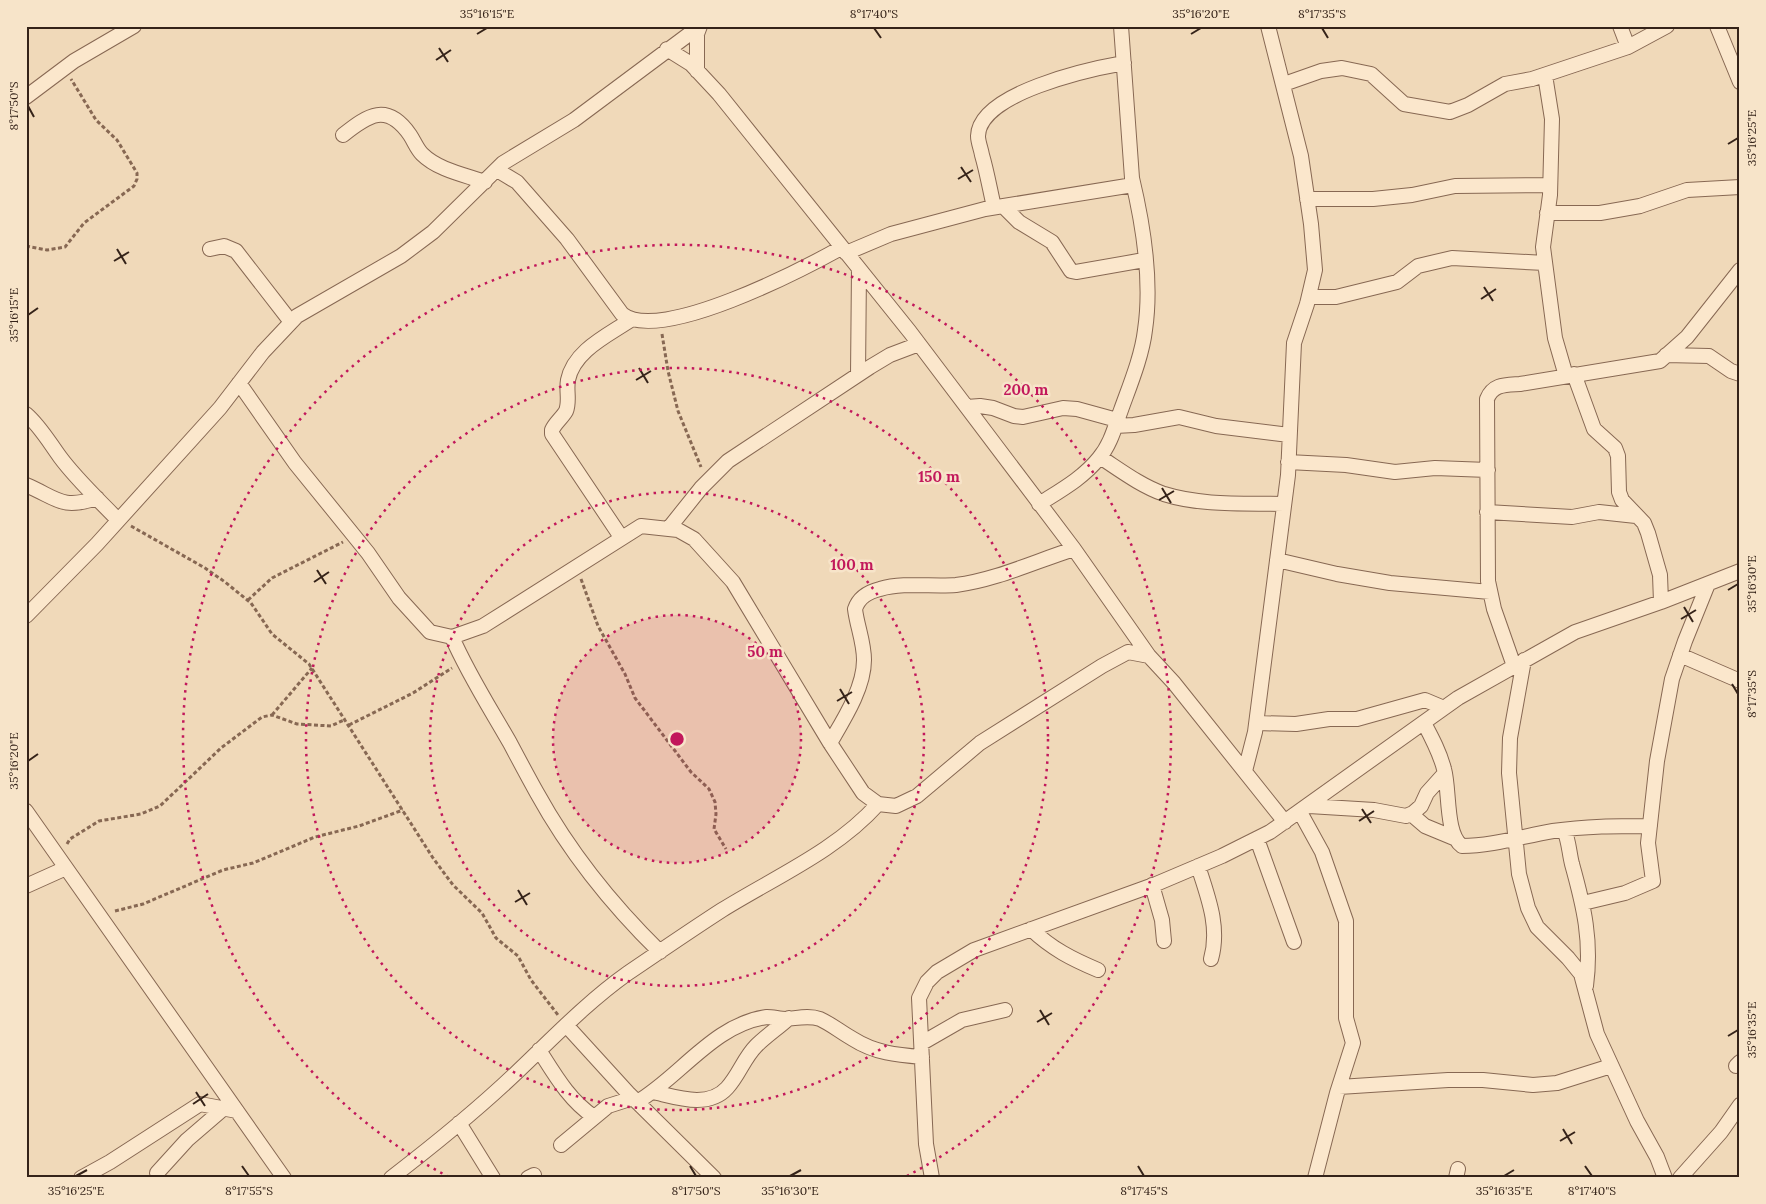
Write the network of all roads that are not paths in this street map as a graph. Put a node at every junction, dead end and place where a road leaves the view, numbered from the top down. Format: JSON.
{"nodes":[{"id":1,"x":134,"y":26,"type":"edge"},
{"id":2,"x":700,"y":26,"type":"edge"},
{"id":3,"x":1121,"y":26,"type":"edge"},
{"id":4,"x":1268,"y":26,"type":"edge"},
{"id":5,"x":1620,"y":26,"type":"edge"},
{"id":6,"x":1667,"y":26,"type":"edge"},
{"id":7,"x":1717,"y":26,"type":"edge"},
{"id":8,"x":1628,"y":47,"type":"junction"},
{"id":9,"x":667,"y":49,"type":"junction"},
{"id":10,"x":1124,"y":63,"type":"junction"},
{"id":11,"x":697,"y":71,"type":"junction"},
{"id":12,"x":1545,"y":75,"type":"junction"},
{"id":13,"x":1740,"y":82,"type":"edge"},
{"id":14,"x":1284,"y":84,"type":"junction"},
{"id":15,"x":26,"y":97,"type":"edge"},
{"id":16,"x":343,"y":135,"type":"dead end"},
{"id":17,"x":497,"y":170,"type":"junction"},
{"id":18,"x":485,"y":182,"type":"junction"},
{"id":19,"x":1133,"y":185,"type":"junction"},
{"id":20,"x":1550,"y":185,"type":"junction"},
{"id":21,"x":1740,"y":187,"type":"edge"},
{"id":22,"x":1307,"y":199,"type":"junction"},
{"id":23,"x":998,"y":207,"type":"junction"},
{"id":24,"x":1548,"y":213,"type":"junction"},
{"id":25,"x":210,"y":249,"type":"dead end"},
{"id":26,"x":843,"y":250,"type":"junction"},
{"id":27,"x":1144,"y":260,"type":"junction"},
{"id":28,"x":1545,"y":263,"type":"junction"},
{"id":29,"x":859,"y":269,"type":"junction"},
{"id":30,"x":1740,"y":270,"type":"edge"},
{"id":31,"x":1309,"y":297,"type":"junction"},
{"id":32,"x":632,"y":319,"type":"junction"},
{"id":33,"x":291,"y":322,"type":"junction"},
{"id":34,"x":919,"y":344,"type":"junction"},
{"id":35,"x":1666,"y":355,"type":"junction"},
{"id":36,"x":1740,"y":374,"type":"edge"},
{"id":37,"x":858,"y":375,"type":"junction"},
{"id":38,"x":1570,"y":375,"type":"junction"},
{"id":39,"x":239,"y":383,"type":"junction"},
{"id":40,"x":967,"y":407,"type":"junction"},
{"id":41,"x":26,"y":414,"type":"edge"},
{"id":42,"x":1116,"y":423,"type":"junction"},
{"id":43,"x":1289,"y":436,"type":"junction"},
{"id":44,"x":1100,"y":456,"type":"junction"},
{"id":45,"x":1288,"y":462,"type":"junction"},
{"id":46,"x":1488,"y":470,"type":"junction"},
{"id":47,"x":26,"y":485,"type":"edge"},
{"id":48,"x":98,"y":498,"type":"junction"},
{"id":49,"x":1039,"y":504,"type":"junction"},
{"id":50,"x":1284,"y":504,"type":"junction"},
{"id":51,"x":1487,"y":512,"type":"junction"},
{"id":52,"x":1636,"y":516,"type":"junction"},
{"id":53,"x":118,"y":520,"type":"junction"},
{"id":54,"x":669,"y":528,"type":"junction"},
{"id":55,"x":621,"y":537,"type":"junction"},
{"id":56,"x":1074,"y":549,"type":"junction"},
{"id":57,"x":1277,"y":560,"type":"junction"},
{"id":58,"x":1740,"y":571,"type":"edge"},
{"id":59,"x":1708,"y":584,"type":"junction"},
{"id":60,"x":1490,"y":592,"type":"junction"},
{"id":61,"x":1661,"y":602,"type":"junction"},
{"id":62,"x":26,"y":616,"type":"edge"},
{"id":63,"x":452,"y":637,"type":"junction"},
{"id":64,"x":1680,"y":655,"type":"junction"},
{"id":65,"x":1149,"y":656,"type":"junction"},
{"id":66,"x":1519,"y":663,"type":"junction"},
{"id":67,"x":1740,"y":681,"type":"edge"},
{"id":68,"x":1444,"y":708,"type":"junction"},
{"id":69,"x":1257,"y":723,"type":"junction"},
{"id":70,"x":1424,"y":723,"type":"junction"},
{"id":71,"x":830,"y":743,"type":"junction"},
{"id":72,"x":1245,"y":771,"type":"junction"},
{"id":73,"x":1445,"y":773,"type":"junction"},
{"id":74,"x":878,"y":804,"type":"junction"},
{"id":75,"x":1305,"y":809,"type":"junction"},
{"id":76,"x":26,"y":810,"type":"edge"},
{"id":77,"x":1411,"y":814,"type":"junction"},
{"id":78,"x":1285,"y":822,"type":"junction"},
{"id":79,"x":1650,"y":826,"type":"junction"},
{"id":80,"x":1564,"y":830,"type":"junction"},
{"id":81,"x":1454,"y":838,"type":"junction"},
{"id":82,"x":1257,"y":839,"type":"junction"},
{"id":83,"x":1514,"y":840,"type":"junction"},
{"id":84,"x":63,"y":863,"type":"junction"},
{"id":85,"x":1198,"y":866,"type":"junction"},
{"id":86,"x":1152,"y":885,"type":"junction"},
{"id":87,"x":26,"y":886,"type":"edge"},
{"id":88,"x":1583,"y":903,"type":"junction"},
{"id":89,"x":1032,"y":929,"type":"junction"},
{"id":90,"x":1164,"y":941,"type":"dead end"},
{"id":91,"x":1294,"y":942,"type":"dead end"},
{"id":92,"x":660,"y":952,"type":"junction"},
{"id":93,"x":1211,"y":959,"type":"dead end"},
{"id":94,"x":1098,"y":970,"type":"dead end"},
{"id":95,"x":1586,"y":992,"type":"junction"},
{"id":96,"x":1005,"y":1010,"type":"dead end"},
{"id":97,"x":789,"y":1018,"type":"junction"},
{"id":98,"x":567,"y":1024,"type":"junction"},
{"id":99,"x":540,"y":1050,"type":"junction"},
{"id":100,"x":922,"y":1050,"type":"junction"},
{"id":101,"x":1611,"y":1066,"type":"junction"},
{"id":102,"x":1339,"y":1087,"type":"junction"},
{"id":103,"x":653,"y":1092,"type":"junction"},
{"id":104,"x":635,"y":1100,"type":"junction"},
{"id":105,"x":1740,"y":1105,"type":"edge"},
{"id":106,"x":230,"y":1110,"type":"junction"},
{"id":107,"x":594,"y":1118,"type":"junction"},
{"id":108,"x":459,"y":1124,"type":"junction"},
{"id":109,"x":561,"y":1145,"type":"dead end"},
{"id":110,"x":157,"y":1173,"type":"dead end"},
{"id":111,"x":1665,"y":1177,"type":"edge"},
{"id":112,"x":81,"y":1178,"type":"edge"},
{"id":113,"x":284,"y":1178,"type":"edge"},
{"id":114,"x":391,"y":1178,"type":"edge"},
{"id":115,"x":493,"y":1178,"type":"edge"},
{"id":116,"x":714,"y":1178,"type":"edge"},
{"id":117,"x":932,"y":1178,"type":"edge"},
{"id":118,"x":1316,"y":1178,"type":"edge"},
{"id":119,"x":1680,"y":1178,"type":"edge"}],
"edges":[{"from":1,"to":15,"type":"street"},
{"from":2,"to":9,"type":"street"},
{"from":2,"to":11,"type":"street"},
{"from":3,"to":10,"type":"street"},
{"from":4,"to":14,"type":"street"},
{"from":5,"to":8,"type":"street"},
{"from":6,"to":8,"type":"street"},
{"from":7,"to":13,"type":"street"},
{"from":8,"to":12,"type":"street"},
{"from":9,"to":11,"type":"street"},
{"from":9,"to":17,"type":"street"},
{"from":10,"to":19,"type":"street"},
{"from":10,"to":23,"type":"street"},
{"from":11,"to":26,"type":"street"},
{"from":12,"to":14,"type":"street"},
{"from":12,"to":20,"type":"street"},
{"from":14,"to":22,"type":"street"},
{"from":16,"to":18,"type":"street"},
{"from":17,"to":18,"type":"street"},
{"from":17,"to":32,"type":"street"},
{"from":18,"to":33,"type":"street"},
{"from":19,"to":23,"type":"street"},
{"from":19,"to":27,"type":"street"},
{"from":20,"to":22,"type":"street"},
{"from":20,"to":24,"type":"street"},
{"from":21,"to":24,"type":"street"},
{"from":22,"to":31,"type":"street"},
{"from":23,"to":26,"type":"street"},
{"from":23,"to":27,"type":"street"},
{"from":24,"to":28,"type":"street"},
{"from":25,"to":33,"type":"street"},
{"from":26,"to":29,"type":"street"},
{"from":26,"to":32,"type":"street"},
{"from":27,"to":42,"type":"street"},
{"from":28,"to":31,"type":"street"},
{"from":28,"to":38,"type":"street"},
{"from":29,"to":34,"type":"street"},
{"from":29,"to":37,"type":"street"},
{"from":30,"to":35,"type":"street"},
{"from":31,"to":43,"type":"street"},
{"from":32,"to":55,"type":"street"},
{"from":33,"to":39,"type":"street"},
{"from":34,"to":37,"type":"street"},
{"from":34,"to":40,"type":"street"},
{"from":35,"to":36,"type":"street"},
{"from":35,"to":38,"type":"street"},
{"from":37,"to":54,"type":"street"},
{"from":38,"to":46,"type":"street"},
{"from":38,"to":52,"type":"street"},
{"from":39,"to":53,"type":"street"},
{"from":39,"to":63,"type":"street"},
{"from":40,"to":42,"type":"street"},
{"from":40,"to":49,"type":"street"},
{"from":41,"to":48,"type":"street"},
{"from":42,"to":43,"type":"street"},
{"from":42,"to":44,"type":"street"},
{"from":43,"to":45,"type":"street"},
{"from":44,"to":49,"type":"street"},
{"from":44,"to":50,"type":"street"},
{"from":45,"to":46,"type":"street"},
{"from":45,"to":50,"type":"street"},
{"from":46,"to":51,"type":"street"},
{"from":47,"to":48,"type":"street"},
{"from":48,"to":53,"type":"street"},
{"from":49,"to":56,"type":"street"},
{"from":50,"to":57,"type":"street"},
{"from":51,"to":52,"type":"street"},
{"from":51,"to":60,"type":"street"},
{"from":52,"to":61,"type":"street"},
{"from":53,"to":62,"type":"street"},
{"from":54,"to":55,"type":"street"},
{"from":54,"to":71,"type":"street"},
{"from":55,"to":63,"type":"street"},
{"from":56,"to":65,"type":"street"},
{"from":56,"to":71,"type":"street"},
{"from":57,"to":60,"type":"street"},
{"from":57,"to":69,"type":"street"},
{"from":58,"to":59,"type":"street"},
{"from":59,"to":61,"type":"street"},
{"from":59,"to":64,"type":"street"},
{"from":60,"to":66,"type":"street"},
{"from":61,"to":66,"type":"street"},
{"from":63,"to":92,"type":"street"},
{"from":64,"to":67,"type":"street"},
{"from":64,"to":79,"type":"street"},
{"from":65,"to":72,"type":"street"},
{"from":65,"to":74,"type":"street"},
{"from":66,"to":68,"type":"street"},
{"from":66,"to":83,"type":"street"},
{"from":68,"to":69,"type":"street"},
{"from":68,"to":70,"type":"street"},
{"from":69,"to":72,"type":"street"},
{"from":70,"to":73,"type":"street"},
{"from":70,"to":75,"type":"street"},
{"from":71,"to":74,"type":"street"},
{"from":72,"to":78,"type":"street"},
{"from":73,"to":77,"type":"street"},
{"from":73,"to":81,"type":"street"},
{"from":74,"to":92,"type":"street"},
{"from":75,"to":77,"type":"street"},
{"from":75,"to":78,"type":"street"},
{"from":75,"to":102,"type":"street"},
{"from":76,"to":84,"type":"street"},
{"from":77,"to":81,"type":"street"},
{"from":78,"to":82,"type":"street"},
{"from":79,"to":80,"type":"street"},
{"from":79,"to":88,"type":"street"},
{"from":80,"to":83,"type":"street"},
{"from":80,"to":88,"type":"street"},
{"from":81,"to":83,"type":"street"},
{"from":82,"to":85,"type":"street"},
{"from":82,"to":91,"type":"street"},
{"from":83,"to":95,"type":"street"},
{"from":84,"to":87,"type":"street"},
{"from":84,"to":106,"type":"street"},
{"from":85,"to":86,"type":"street"},
{"from":85,"to":93,"type":"street"},
{"from":86,"to":89,"type":"street"},
{"from":86,"to":90,"type":"street"},
{"from":88,"to":95,"type":"street"},
{"from":89,"to":94,"type":"street"},
{"from":89,"to":100,"type":"street"},
{"from":92,"to":98,"type":"street"},
{"from":95,"to":101,"type":"street"},
{"from":96,"to":100,"type":"street"},
{"from":97,"to":100,"type":"street"},
{"from":97,"to":103,"type":"street"},
{"from":97,"to":103,"type":"street"},
{"from":98,"to":99,"type":"street"},
{"from":98,"to":104,"type":"street"},
{"from":99,"to":107,"type":"street"},
{"from":99,"to":108,"type":"street"},
{"from":100,"to":117,"type":"street"},
{"from":101,"to":102,"type":"street"},
{"from":101,"to":111,"type":"street"},
{"from":102,"to":118,"type":"street"},
{"from":103,"to":104,"type":"street"},
{"from":104,"to":107,"type":"street"},
{"from":104,"to":116,"type":"street"},
{"from":105,"to":119,"type":"street"},
{"from":106,"to":110,"type":"street"},
{"from":106,"to":112,"type":"street"},
{"from":106,"to":113,"type":"street"},
{"from":107,"to":109,"type":"street"},
{"from":108,"to":114,"type":"street"},
{"from":108,"to":115,"type":"street"}]}
